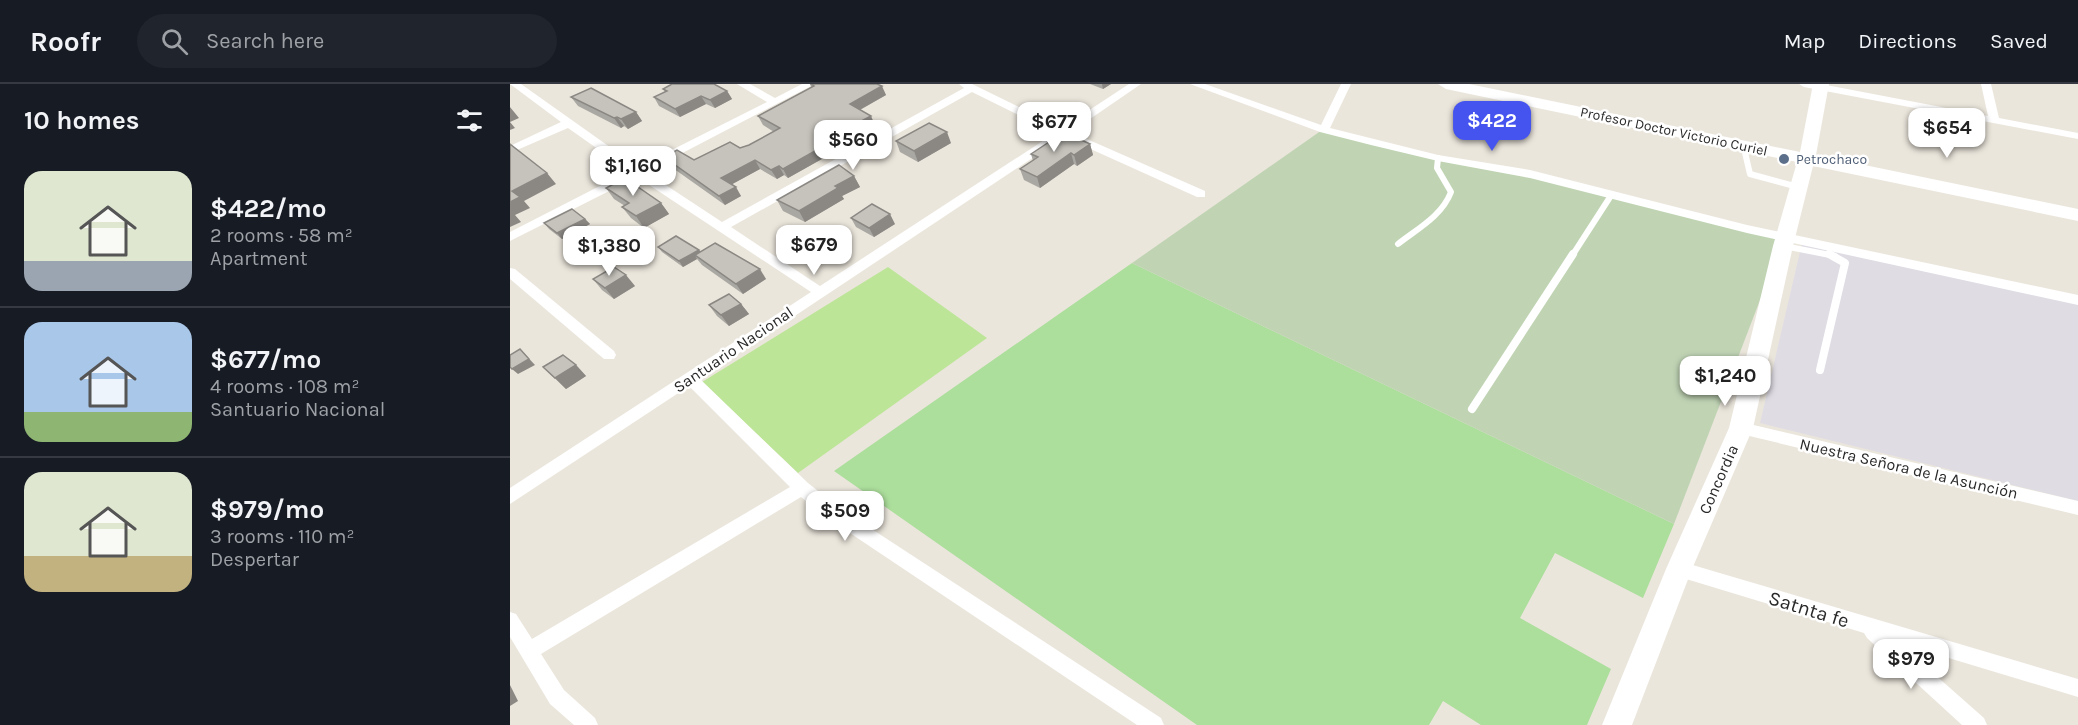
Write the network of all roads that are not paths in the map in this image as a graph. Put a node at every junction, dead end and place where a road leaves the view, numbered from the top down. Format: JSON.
{"nodes":[{"id":1,"x":514,"y":84,"type":"edge"},
{"id":2,"x":742,"y":84,"type":"edge"},
{"id":3,"x":810,"y":84,"type":"edge"},
{"id":4,"x":1136,"y":84,"type":"edge"},
{"id":5,"x":1195,"y":84,"type":"edge"},
{"id":6,"x":1346,"y":84,"type":"edge"},
{"id":7,"x":1446,"y":84,"type":"edge"},
{"id":8,"x":1500,"y":84,"type":"edge"},
{"id":9,"x":1986,"y":84,"type":"edge"},
{"id":10,"x":1815,"y":85,"type":"edge"},
{"id":11,"x":968,"y":86,"type":"edge"},
{"id":12,"x":775,"y":102,"type":"junction"},
{"id":13,"x":1994,"y":120,"type":"junction"},
{"id":14,"x":569,"y":123,"type":"junction"},
{"id":15,"x":1324,"y":130,"type":"junction"},
{"id":16,"x":1062,"y":132,"type":"junction"},
{"id":17,"x":2078,"y":136,"type":"edge"},
{"id":18,"x":1743,"y":144,"type":"junction"},
{"id":19,"x":510,"y":150,"type":"edge"},
{"id":20,"x":1807,"y":154,"type":"junction"},
{"id":21,"x":1438,"y":158,"type":"junction"},
{"id":22,"x":638,"y":172,"type":"junction"},
{"id":23,"x":1798,"y":188,"type":"junction"},
{"id":24,"x":1201,"y":194,"type":"dead end"},
{"id":25,"x":1612,"y":194,"type":"junction"},
{"id":26,"x":2078,"y":204,"type":"edge"},
{"id":27,"x":2078,"y":215,"type":"edge"},
{"id":28,"x":720,"y":228,"type":"junction"},
{"id":29,"x":510,"y":237,"type":"edge"},
{"id":30,"x":1784,"y":242,"type":"junction"},
{"id":31,"x":1398,"y":244,"type":"dead end"},
{"id":32,"x":510,"y":272,"type":"edge"},
{"id":33,"x":819,"y":291,"type":"junction"},
{"id":34,"x":2078,"y":300,"type":"edge"},
{"id":35,"x":609,"y":356,"type":"dead end"},
{"id":36,"x":1820,"y":370,"type":"dead end"},
{"id":37,"x":690,"y":378,"type":"junction"},
{"id":38,"x":1472,"y":409,"type":"dead end"},
{"id":39,"x":1741,"y":428,"type":"junction"},
{"id":40,"x":802,"y":488,"type":"junction"},
{"id":41,"x":510,"y":497,"type":"edge"},
{"id":42,"x":2078,"y":508,"type":"edge"},
{"id":43,"x":1679,"y":569,"type":"junction"},
{"id":44,"x":510,"y":620,"type":"edge"},
{"id":45,"x":1869,"y":628,"type":"junction"},
{"id":46,"x":530,"y":650,"type":"junction"},
{"id":47,"x":2078,"y":688,"type":"edge"},
{"id":48,"x":588,"y":725,"type":"edge"},
{"id":49,"x":1154,"y":725,"type":"edge"},
{"id":50,"x":1617,"y":725,"type":"edge"},
{"id":51,"x":1977,"y":725,"type":"edge"}],
"edges":[{"from":1,"to":14,"type":"street"},
{"from":2,"to":12,"type":"street"},
{"from":3,"to":12,"type":"street"},
{"from":4,"to":16,"type":"street","name":"Santuario Nacional"},
{"from":5,"to":15,"type":"street"},
{"from":6,"to":15,"type":"street"},
{"from":7,"to":18,"type":"main road","name":"Profesor Doctor Victorio Curiel"},
{"from":8,"to":20,"type":"main road","name":"Profesor Doctor Victorio Curiel"},
{"from":9,"to":13,"type":"street"},
{"from":10,"to":13,"type":"street"},
{"from":10,"to":20,"type":"main road","name":"Concordia"},
{"from":11,"to":16,"type":"street"},
{"from":11,"to":28,"type":"street"},
{"from":12,"to":22,"type":"street"},
{"from":13,"to":17,"type":"street"},
{"from":14,"to":19,"type":"street"},
{"from":14,"to":22,"type":"street"},
{"from":15,"to":21,"type":"street"},
{"from":16,"to":24,"type":"street"},
{"from":16,"to":33,"type":"street","name":"Santuario Nacional"},
{"from":18,"to":20,"type":"main road","name":"Profesor Doctor Victorio Curiel"},
{"from":18,"to":23,"type":"lane"},
{"from":20,"to":23,"type":"main road","name":"Concordia"},
{"from":20,"to":26,"type":"main road","name":"Profesor Doctor Victorio Curiel"},
{"from":20,"to":27,"type":"main road","name":"Profesor Doctor Victorio Curiel"},
{"from":21,"to":25,"type":"street"},
{"from":21,"to":31,"type":"lane"},
{"from":22,"to":28,"type":"street"},
{"from":22,"to":29,"type":"street"},
{"from":23,"to":30,"type":"main road","name":"Concordia"},
{"from":25,"to":30,"type":"street"},
{"from":25,"to":38,"type":"lane"},
{"from":28,"to":33,"type":"street"},
{"from":30,"to":34,"type":"street"},
{"from":30,"to":36,"type":"lane"},
{"from":30,"to":39,"type":"main road","name":"Concordia"},
{"from":32,"to":35,"type":"street"},
{"from":33,"to":37,"type":"street","name":"Santuario Nacional"},
{"from":37,"to":40,"type":"street"},
{"from":37,"to":41,"type":"street","name":"Santuario Nacional"},
{"from":39,"to":42,"type":"street","name":"Nuestra Señora de la Asunción"},
{"from":39,"to":43,"type":"main road","name":"Concordia"},
{"from":40,"to":46,"type":"street"},
{"from":40,"to":49,"type":"street"},
{"from":43,"to":45,"type":"street","name":"Satnta fe"},
{"from":43,"to":50,"type":"main road","name":"Concordia"},
{"from":44,"to":46,"type":"street"},
{"from":45,"to":47,"type":"street","name":"Satnta fe"},
{"from":45,"to":51,"type":"street"},
{"from":46,"to":48,"type":"street"}]}
